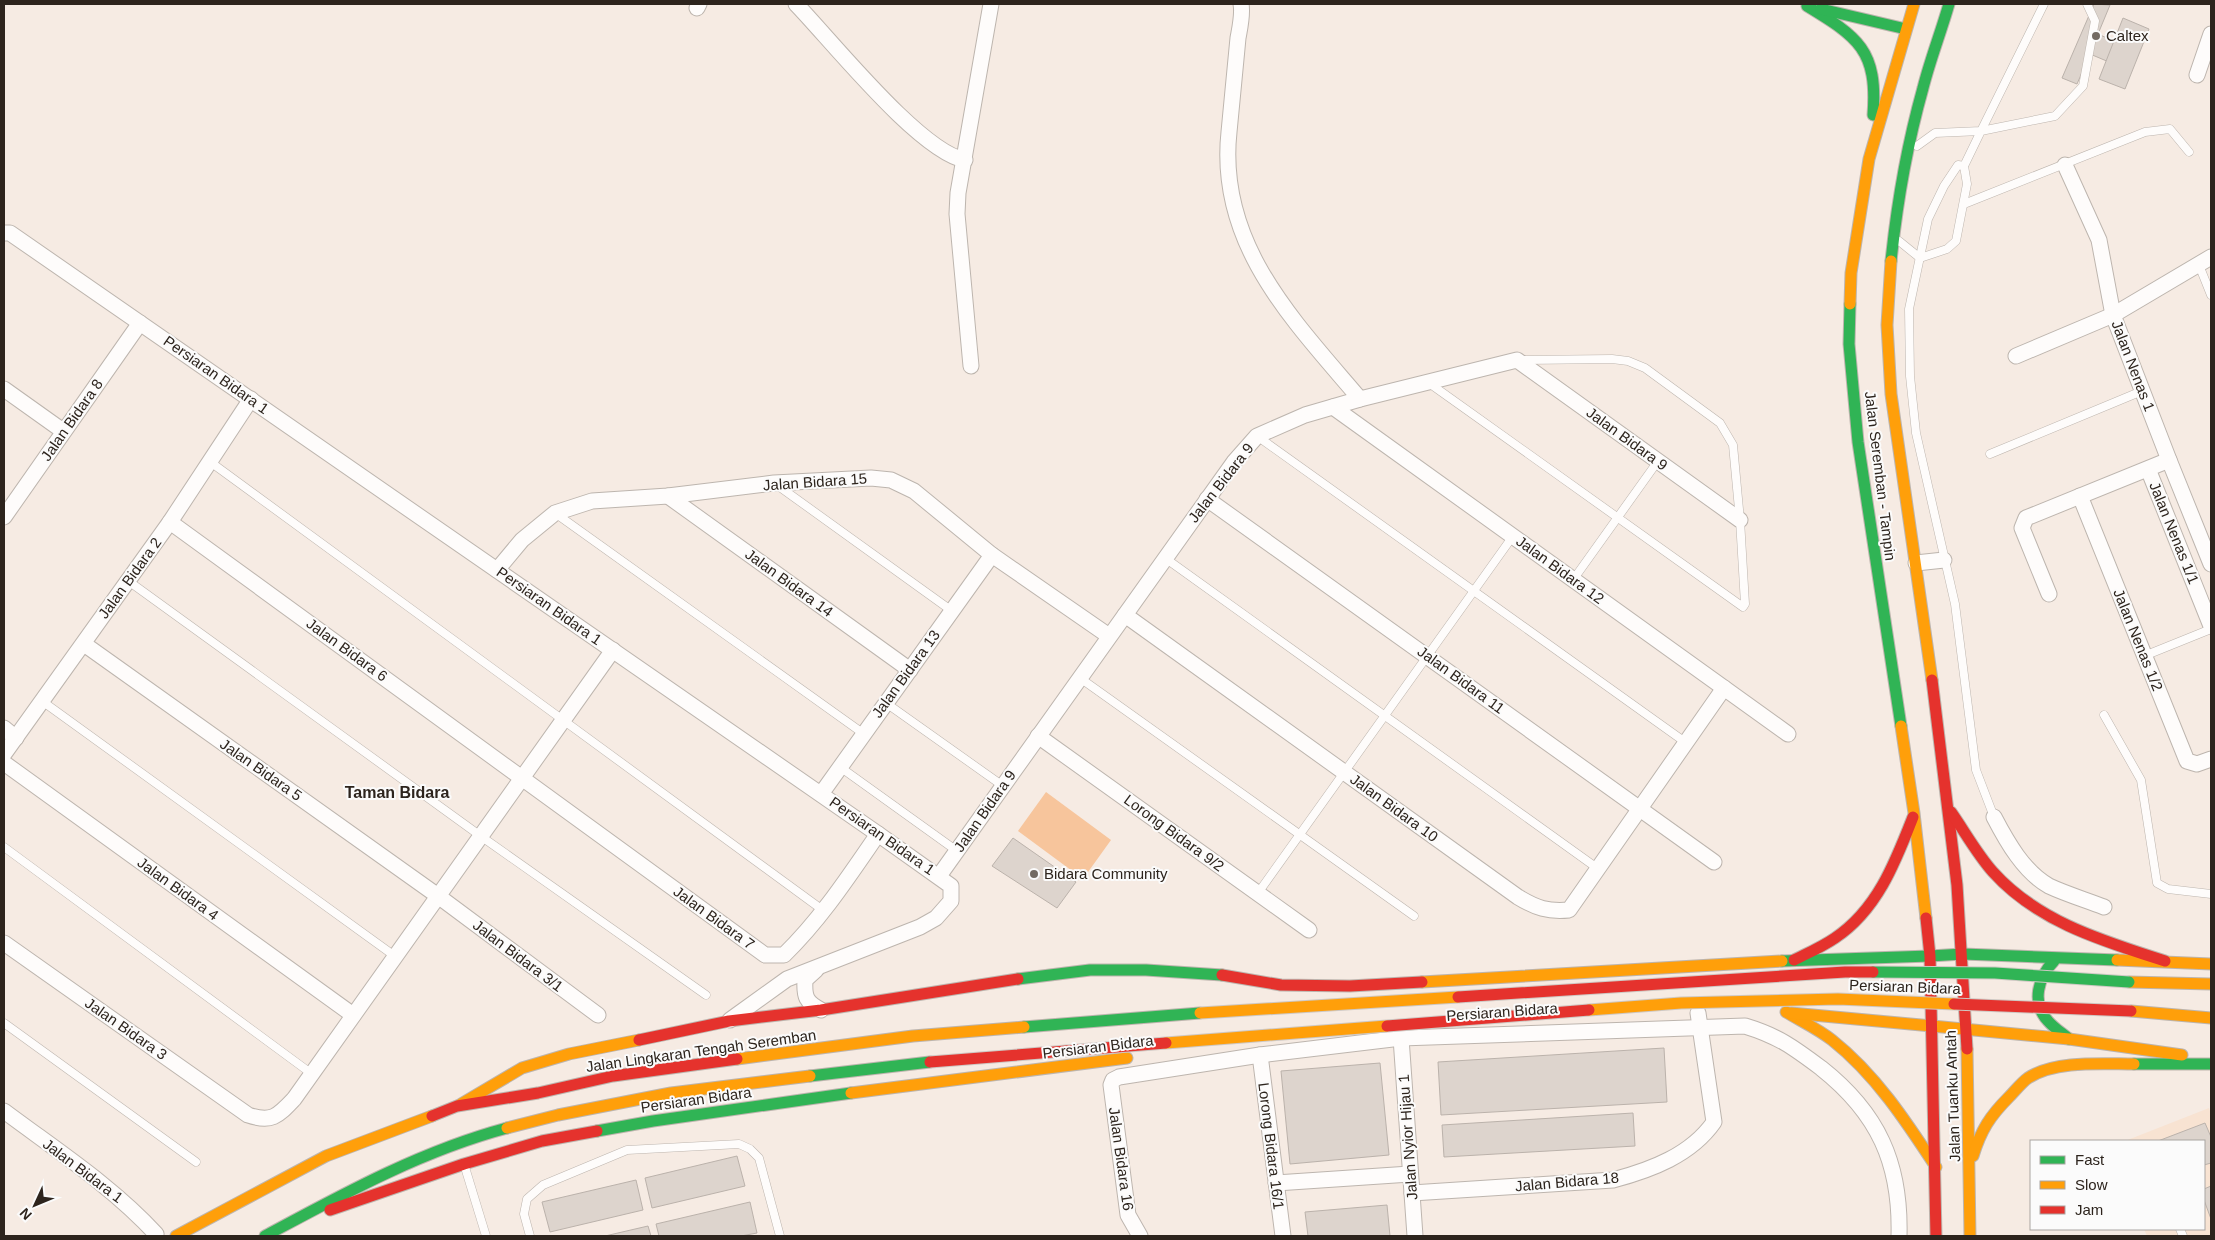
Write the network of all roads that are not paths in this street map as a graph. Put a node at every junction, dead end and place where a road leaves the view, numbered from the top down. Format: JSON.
{"nodes":[{"id":1,"x":796,"y":4,"type":"edge"},
{"id":2,"x":991,"y":4,"type":"edge"},
{"id":3,"x":1241,"y":4,"type":"edge"},
{"id":4,"x":1794,"y":4,"type":"edge"},
{"id":5,"x":1912,"y":4,"type":"edge"},
{"id":6,"x":1949,"y":4,"type":"edge"},
{"id":7,"x":2044,"y":4,"type":"edge"},
{"id":8,"x":2087,"y":4,"type":"edge"},
{"id":9,"x":1807,"y":6,"type":"junction"},
{"id":10,"x":1906,"y":29,"type":"junction"},
{"id":11,"x":2211,"y":34,"type":"edge"},
{"id":12,"x":2197,"y":75,"type":"dead end"},
{"id":13,"x":1982,"y":131,"type":"junction"},
{"id":14,"x":1908,"y":152,"type":"junction"},
{"id":15,"x":2189,"y":152,"type":"dead end"},
{"id":16,"x":1869,"y":159,"type":"junction"},
{"id":17,"x":966,"y":160,"type":"junction"},
{"id":18,"x":2064,"y":165,"type":"junction"},
{"id":19,"x":1964,"y":166,"type":"junction"},
{"id":20,"x":1964,"y":204,"type":"junction"},
{"id":21,"x":7,"y":233,"type":"edge"},
{"id":22,"x":1894,"y":236,"type":"junction"},
{"id":23,"x":1920,"y":258,"type":"junction"},
{"id":24,"x":2205,"y":261,"type":"edge"},
{"id":25,"x":2211,"y":295,"type":"edge"},
{"id":26,"x":2113,"y":315,"type":"junction"},
{"id":27,"x":140,"y":323,"type":"junction"},
{"id":28,"x":2016,"y":356,"type":"dead end"},
{"id":29,"x":1517,"y":360,"type":"junction"},
{"id":30,"x":971,"y":366,"type":"dead end"},
{"id":31,"x":1428,"y":383,"type":"junction"},
{"id":32,"x":4,"y":389,"type":"edge"},
{"id":33,"x":2142,"y":391,"type":"junction"},
{"id":34,"x":1360,"y":399,"type":"junction"},
{"id":35,"x":251,"y":400,"type":"junction"},
{"id":36,"x":1333,"y":407,"type":"junction"},
{"id":37,"x":64,"y":432,"type":"junction"},
{"id":38,"x":1258,"y":436,"type":"junction"},
{"id":39,"x":1990,"y":454,"type":"dead end"},
{"id":40,"x":2169,"y":460,"type":"junction"},
{"id":41,"x":209,"y":461,"type":"junction"},
{"id":42,"x":1658,"y":461,"type":"junction"},
{"id":43,"x":2148,"y":469,"type":"junction"},
{"id":44,"x":774,"y":483,"type":"junction"},
{"id":45,"x":668,"y":496,"type":"junction"},
{"id":46,"x":2080,"y":496,"type":"junction"},
{"id":47,"x":1207,"y":499,"type":"junction"},
{"id":48,"x":555,"y":513,"type":"junction"},
{"id":49,"x":4,"y":517,"type":"edge"},
{"id":50,"x":1618,"y":518,"type":"junction"},
{"id":51,"x":1740,"y":520,"type":"junction"},
{"id":52,"x":170,"y":522,"type":"junction"},
{"id":53,"x":1512,"y":536,"type":"junction"},
{"id":54,"x":2207,"y":543,"type":"edge"},
{"id":55,"x":992,"y":554,"type":"junction"},
{"id":56,"x":1165,"y":558,"type":"junction"},
{"id":57,"x":1944,"y":560,"type":"junction"},
{"id":58,"x":1916,"y":563,"type":"junction"},
{"id":59,"x":2211,"y":564,"type":"edge"},
{"id":60,"x":497,"y":570,"type":"junction"},
{"id":61,"x":127,"y":580,"type":"junction"},
{"id":62,"x":1573,"y":580,"type":"junction"},
{"id":63,"x":1474,"y":591,"type":"junction"},
{"id":64,"x":2049,"y":594,"type":"dead end"},
{"id":65,"x":952,"y":611,"type":"junction"},
{"id":66,"x":1125,"y":615,"type":"junction"},
{"id":67,"x":2211,"y":627,"type":"edge"},
{"id":68,"x":1109,"y":636,"type":"junction"},
{"id":69,"x":84,"y":644,"type":"junction"},
{"id":70,"x":613,"y":650,"type":"junction"},
{"id":71,"x":1427,"y":656,"type":"junction"},
{"id":72,"x":2144,"y":656,"type":"junction"},
{"id":73,"x":910,"y":670,"type":"junction"},
{"id":74,"x":1080,"y":678,"type":"junction"},
{"id":75,"x":1724,"y":688,"type":"junction"},
{"id":76,"x":42,"y":701,"type":"junction"},
{"id":77,"x":886,"y":703,"type":"junction"},
{"id":78,"x":1385,"y":715,"type":"junction"},
{"id":79,"x":2104,"y":716,"type":"dead end"},
{"id":80,"x":564,"y":720,"type":"junction"},
{"id":81,"x":4,"y":728,"type":"edge"},
{"id":82,"x":864,"y":734,"type":"junction"},
{"id":83,"x":1788,"y":734,"type":"dead end"},
{"id":84,"x":1038,"y":736,"type":"junction"},
{"id":85,"x":16,"y":738,"type":"junction"},
{"id":86,"x":1684,"y":742,"type":"junction"},
{"id":87,"x":4,"y":754,"type":"edge"},
{"id":88,"x":2211,"y":759,"type":"edge"},
{"id":89,"x":4,"y":763,"type":"edge"},
{"id":90,"x":840,"y":768,"type":"junction"},
{"id":91,"x":1344,"y":772,"type":"junction"},
{"id":92,"x":523,"y":779,"type":"junction"},
{"id":93,"x":1003,"y":786,"type":"junction"},
{"id":94,"x":821,"y":794,"type":"junction"},
{"id":95,"x":1638,"y":808,"type":"junction"},
{"id":96,"x":1950,"y":811,"type":"junction"},
{"id":97,"x":1914,"y":813,"type":"junction"},
{"id":98,"x":1994,"y":817,"type":"joint"},
{"id":99,"x":878,"y":834,"type":"junction"},
{"id":100,"x":1300,"y":835,"type":"junction"},
{"id":101,"x":482,"y":837,"type":"junction"},
{"id":102,"x":4,"y":847,"type":"edge"},
{"id":103,"x":957,"y":851,"type":"junction"},
{"id":104,"x":1714,"y":862,"type":"dead end"},
{"id":105,"x":1598,"y":868,"type":"junction"},
{"id":106,"x":939,"y":876,"type":"junction"},
{"id":107,"x":1258,"y":894,"type":"junction"},
{"id":108,"x":2211,"y":894,"type":"edge"},
{"id":109,"x":438,"y":896,"type":"junction"},
{"id":110,"x":2104,"y":907,"type":"dead end"},
{"id":111,"x":824,"y":911,"type":"junction"},
{"id":112,"x":1414,"y":916,"type":"dead end"},
{"id":113,"x":1309,"y":930,"type":"dead end"},
{"id":114,"x":4,"y":943,"type":"edge"},
{"id":115,"x":1963,"y":954,"type":"junction"},
{"id":116,"x":1930,"y":956,"type":"junction"},
{"id":117,"x":396,"y":957,"type":"junction"},
{"id":118,"x":1860,"y":958,"type":"junction"},
{"id":119,"x":2059,"y":958,"type":"junction"},
{"id":120,"x":1794,"y":960,"type":"junction"},
{"id":121,"x":2164,"y":962,"type":"junction"},
{"id":122,"x":2211,"y":964,"type":"edge"},
{"id":123,"x":819,"y":967,"type":"junction"},
{"id":124,"x":2211,"y":984,"type":"edge"},
{"id":125,"x":706,"y":995,"type":"dead end"},
{"id":126,"x":821,"y":1010,"type":"junction"},
{"id":127,"x":1786,"y":1012,"type":"junction"},
{"id":128,"x":1200,"y":1013,"type":"joint"},
{"id":129,"x":353,"y":1015,"type":"junction"},
{"id":130,"x":598,"y":1015,"type":"dead end"},
{"id":131,"x":2211,"y":1018,"type":"edge"},
{"id":132,"x":1699,"y":1020,"type":"junction"},
{"id":133,"x":729,"y":1021,"type":"junction"},
{"id":134,"x":1878,"y":1021,"type":"junction"},
{"id":135,"x":4,"y":1023,"type":"edge"},
{"id":136,"x":1932,"y":1026,"type":"junction"},
{"id":137,"x":1966,"y":1029,"type":"junction"},
{"id":138,"x":1401,"y":1038,"type":"junction"},
{"id":139,"x":2069,"y":1039,"type":"junction"},
{"id":140,"x":1260,"y":1056,"type":"junction"},
{"id":141,"x":2211,"y":1059,"type":"edge"},
{"id":142,"x":2211,"y":1064,"type":"edge"},
{"id":143,"x":312,"y":1074,"type":"junction"},
{"id":144,"x":457,"y":1106,"type":"junction"},
{"id":145,"x":4,"y":1111,"type":"edge"},
{"id":146,"x":196,"y":1162,"type":"dead end"},
{"id":147,"x":464,"y":1164,"type":"junction"},
{"id":148,"x":1970,"y":1166,"type":"junction"},
{"id":149,"x":1936,"y":1168,"type":"junction"},
{"id":150,"x":1410,"y":1174,"type":"junction"},
{"id":151,"x":1276,"y":1183,"type":"junction"},
{"id":152,"x":1412,"y":1193,"type":"junction"},
{"id":153,"x":284,"y":1226,"type":"junction"},
{"id":154,"x":155,"y":1236,"type":"edge"},
{"id":155,"x":176,"y":1236,"type":"edge"},
{"id":156,"x":265,"y":1236,"type":"edge"},
{"id":157,"x":486,"y":1236,"type":"edge"},
{"id":158,"x":530,"y":1236,"type":"edge"},
{"id":159,"x":780,"y":1236,"type":"edge"},
{"id":160,"x":1140,"y":1236,"type":"edge"},
{"id":161,"x":1283,"y":1236,"type":"edge"},
{"id":162,"x":1415,"y":1236,"type":"edge"},
{"id":163,"x":1900,"y":1236,"type":"edge"},
{"id":164,"x":1936,"y":1236,"type":"edge"},
{"id":165,"x":1970,"y":1236,"type":"edge"}],
"edges":[{"from":1,"to":17,"type":"street"},
{"from":2,"to":17,"type":"street"},
{"from":3,"to":34,"type":"street"},
{"from":4,"to":9,"type":"main road"},
{"from":5,"to":10,"type":"main road","name":"Jalan Seremban - Tampin"},
{"from":6,"to":14,"type":"main road","name":"Jalan Seremban - Tampin"},
{"from":7,"to":13,"type":"lane"},
{"from":8,"to":13,"type":"lane"},
{"from":9,"to":10,"type":"main road"},
{"from":9,"to":16,"type":"main road"},
{"from":10,"to":16,"type":"main road","name":"Jalan Seremban - Tampin"},
{"from":11,"to":12,"type":"street"},
{"from":13,"to":14,"type":"lane"},
{"from":13,"to":19,"type":"lane"},
{"from":14,"to":22,"type":"main road","name":"Jalan Seremban - Tampin"},
{"from":15,"to":18,"type":"lane"},
{"from":16,"to":97,"type":"main road","name":"Jalan Seremban - Tampin"},
{"from":17,"to":30,"type":"street"},
{"from":18,"to":20,"type":"lane"},
{"from":18,"to":26,"type":"street","name":"Jalan Nenas 1"},
{"from":19,"to":20,"type":"lane"},
{"from":19,"to":23,"type":"lane"},
{"from":20,"to":23,"type":"lane"},
{"from":21,"to":27,"type":"street","name":"Persiaran Bidara 1"},
{"from":22,"to":23,"type":"lane"},
{"from":22,"to":58,"type":"main road","name":"Jalan Seremban - Tampin"},
{"from":23,"to":57,"type":"lane"},
{"from":24,"to":25,"type":"lane"},
{"from":24,"to":26,"type":"street"},
{"from":26,"to":28,"type":"street"},
{"from":26,"to":33,"type":"street","name":"Jalan Nenas 1"},
{"from":27,"to":35,"type":"street","name":"Persiaran Bidara 1"},
{"from":27,"to":37,"type":"street","name":"Jalan Bidara 8"},
{"from":29,"to":31,"type":"street","name":"Jalan Bidara 9"},
{"from":29,"to":42,"type":"street","name":"Jalan Bidara 9"},
{"from":29,"to":51,"type":"lane"},
{"from":31,"to":34,"type":"street","name":"Jalan Bidara 9"},
{"from":31,"to":50,"type":"lane"},
{"from":32,"to":37,"type":"street"},
{"from":33,"to":39,"type":"lane"},
{"from":33,"to":40,"type":"street","name":"Jalan Nenas 1"},
{"from":34,"to":36,"type":"street","name":"Jalan Bidara 9"},
{"from":35,"to":41,"type":"street","name":"Jalan Bidara 2"},
{"from":35,"to":60,"type":"street","name":"Persiaran Bidara 1"},
{"from":36,"to":38,"type":"street","name":"Jalan Bidara 9"},
{"from":36,"to":53,"type":"street","name":"Jalan Bidara 12"},
{"from":37,"to":49,"type":"street","name":"Jalan Bidara 8"},
{"from":38,"to":47,"type":"street","name":"Jalan Bidara 9"},
{"from":38,"to":63,"type":"lane"},
{"from":40,"to":43,"type":"street","name":"Jalan Nenas 1/1"},
{"from":40,"to":54,"type":"street","name":"Jalan Nenas 1"},
{"from":41,"to":52,"type":"street","name":"Jalan Bidara 2"},
{"from":41,"to":80,"type":"lane"},
{"from":42,"to":50,"type":"lane"},
{"from":42,"to":51,"type":"street","name":"Jalan Bidara 9"},
{"from":43,"to":46,"type":"street","name":"Jalan Nenas 1/1"},
{"from":43,"to":67,"type":"street","name":"Jalan Nenas 1/1"},
{"from":44,"to":45,"type":"street","name":"Jalan Bidara 15"},
{"from":44,"to":55,"type":"street","name":"Jalan Bidara 15"},
{"from":44,"to":65,"type":"lane"},
{"from":45,"to":48,"type":"street","name":"Jalan Bidara 15"},
{"from":45,"to":73,"type":"street","name":"Jalan Bidara 14"},
{"from":46,"to":64,"type":"street","name":"Jalan Nenas 1/1"},
{"from":46,"to":72,"type":"street","name":"Jalan Nenas 1/2"},
{"from":47,"to":56,"type":"street","name":"Jalan Bidara 9"},
{"from":47,"to":71,"type":"street","name":"Jalan Bidara 11"},
{"from":48,"to":60,"type":"street","name":"Jalan Bidara 15"},
{"from":48,"to":82,"type":"lane"},
{"from":50,"to":51,"type":"lane"},
{"from":50,"to":62,"type":"lane"},
{"from":52,"to":61,"type":"street","name":"Jalan Bidara 2"},
{"from":52,"to":92,"type":"street","name":"Jalan Bidara 6"},
{"from":53,"to":62,"type":"street","name":"Jalan Bidara 12"},
{"from":53,"to":63,"type":"lane"},
{"from":54,"to":59,"type":"street","name":"Jalan Nenas 1"},
{"from":55,"to":65,"type":"street","name":"Jalan Bidara 13"},
{"from":55,"to":68,"type":"street","name":"Jalan Bidara 15"},
{"from":56,"to":66,"type":"street","name":"Jalan Bidara 9"},
{"from":56,"to":78,"type":"lane"},
{"from":57,"to":58,"type":"street"},
{"from":57,"to":98,"type":"lane"},
{"from":58,"to":96,"type":"main road","name":"Jalan Seremban - Tampin"},
{"from":60,"to":70,"type":"street","name":"Persiaran Bidara 1"},
{"from":61,"to":69,"type":"street","name":"Jalan Bidara 2"},
{"from":61,"to":101,"type":"lane"},
{"from":62,"to":75,"type":"street","name":"Jalan Bidara 12"},
{"from":63,"to":71,"type":"lane"},
{"from":63,"to":86,"type":"lane"},
{"from":65,"to":73,"type":"street","name":"Jalan Bidara 13"},
{"from":66,"to":68,"type":"street","name":"Jalan Bidara 9"},
{"from":66,"to":91,"type":"street","name":"Jalan Bidara 10"},
{"from":67,"to":72,"type":"lane"},
{"from":68,"to":74,"type":"street","name":"Jalan Bidara 9"},
{"from":69,"to":76,"type":"street","name":"Jalan Bidara 2"},
{"from":69,"to":109,"type":"street","name":"Jalan Bidara 5"},
{"from":70,"to":80,"type":"street"},
{"from":70,"to":94,"type":"street","name":"Persiaran Bidara 1"},
{"from":71,"to":78,"type":"lane"},
{"from":71,"to":95,"type":"street","name":"Jalan Bidara 11"},
{"from":72,"to":88,"type":"street","name":"Jalan Nenas 1/2"},
{"from":73,"to":77,"type":"street","name":"Jalan Bidara 13"},
{"from":74,"to":84,"type":"street","name":"Jalan Bidara 9"},
{"from":74,"to":100,"type":"lane"},
{"from":75,"to":83,"type":"street","name":"Jalan Bidara 12"},
{"from":75,"to":86,"type":"street","name":"Jalan Bidara 10"},
{"from":76,"to":85,"type":"street","name":"Jalan Bidara 2"},
{"from":76,"to":117,"type":"lane"},
{"from":77,"to":82,"type":"street","name":"Jalan Bidara 13"},
{"from":77,"to":93,"type":"lane"},
{"from":78,"to":91,"type":"lane"},
{"from":78,"to":105,"type":"lane"},
{"from":79,"to":108,"type":"lane"},
{"from":80,"to":92,"type":"street"},
{"from":80,"to":111,"type":"lane"},
{"from":81,"to":85,"type":"street"},
{"from":82,"to":90,"type":"street","name":"Jalan Bidara 13"},
{"from":84,"to":93,"type":"street","name":"Jalan Bidara 9"},
{"from":84,"to":107,"type":"street","name":"Lorong Bidara 9/2"},
{"from":85,"to":87,"type":"street","name":"Jalan Bidara 2"},
{"from":86,"to":95,"type":"street","name":"Jalan Bidara 10"},
{"from":89,"to":129,"type":"street","name":"Jalan Bidara 4"},
{"from":90,"to":94,"type":"street","name":"Jalan Bidara 13"},
{"from":90,"to":103,"type":"lane"},
{"from":91,"to":100,"type":"lane"},
{"from":91,"to":105,"type":"street","name":"Jalan Bidara 10"},
{"from":92,"to":101,"type":"street"},
{"from":92,"to":111,"type":"street","name":"Jalan Bidara 7"},
{"from":93,"to":103,"type":"street","name":"Jalan Bidara 9"},
{"from":94,"to":99,"type":"street","name":"Persiaran Bidara 1"},
{"from":95,"to":104,"type":"street","name":"Jalan Bidara 11"},
{"from":95,"to":105,"type":"street","name":"Jalan Bidara 10"},
{"from":96,"to":115,"type":"main road","name":"Jalan Seremban - Tampin"},
{"from":96,"to":121,"type":"main road"},
{"from":97,"to":116,"type":"main road","name":"Jalan Seremban - Tampin"},
{"from":97,"to":120,"type":"main road"},
{"from":98,"to":110,"type":"street"},
{"from":99,"to":106,"type":"street","name":"Persiaran Bidara 1"},
{"from":99,"to":111,"type":"street","name":"Jalan Bidara 7"},
{"from":100,"to":107,"type":"lane"},
{"from":100,"to":112,"type":"lane"},
{"from":101,"to":109,"type":"street"},
{"from":101,"to":125,"type":"lane"},
{"from":102,"to":143,"type":"lane"},
{"from":103,"to":106,"type":"street","name":"Jalan Bidara 9"},
{"from":106,"to":123,"type":"street","name":"Persiaran Bidara 1"},
{"from":107,"to":113,"type":"street","name":"Lorong Bidara 9/2"},
{"from":109,"to":117,"type":"street"},
{"from":109,"to":130,"type":"street","name":"Jalan Bidara 3/1"},
{"from":114,"to":143,"type":"street","name":"Jalan Bidara 3"},
{"from":115,"to":116,"type":"main road","name":"Persiaran Bidara"},
{"from":115,"to":119,"type":"main road","name":"Persiaran Bidara"},
{"from":115,"to":137,"type":"main road","name":"Jalan Tuanku Antah"},
{"from":116,"to":118,"type":"main road","name":"Persiaran Bidara"},
{"from":116,"to":136,"type":"main road","name":"Jalan Tuanku Antah"},
{"from":117,"to":129,"type":"street"},
{"from":118,"to":120,"type":"main road","name":"Persiaran Bidara"},
{"from":118,"to":134,"type":"main road"},
{"from":119,"to":121,"type":"main road","name":"Persiaran Bidara"},
{"from":119,"to":139,"type":"main road"},
{"from":120,"to":126,"type":"main road","name":"Persiaran Bidara"},
{"from":121,"to":122,"type":"main road","name":"Persiaran Bidara"},
{"from":123,"to":126,"type":"street"},
{"from":123,"to":133,"type":"street","name":"Persiaran Bidara 1"},
{"from":124,"to":128,"type":"main road","name":"Persiaran Bidara","bridge":true},
{"from":126,"to":133,"type":"main road","name":"Persiaran Bidara"},
{"from":127,"to":132,"type":"main road","name":"Persiaran Bidara"},
{"from":127,"to":134,"type":"main road","name":"Persiaran Bidara"},
{"from":127,"to":149,"type":"main road"},
{"from":128,"to":144,"type":"main road","name":"Jalan Lingkaran Tengah Seremban"},
{"from":129,"to":143,"type":"street"},
{"from":131,"to":153,"type":"main road","name":"Persiaran Bidara","bridge":true},
{"from":132,"to":138,"type":"street"},
{"from":132,"to":147,"type":"main road","name":"Persiaran Bidara"},
{"from":132,"to":152,"type":"street","name":"Jalan Bidara 18"},
{"from":132,"to":163,"type":"street"},
{"from":133,"to":144,"type":"main road","name":"Persiaran Bidara"},
{"from":134,"to":136,"type":"main road","name":"Persiaran Bidara"},
{"from":135,"to":146,"type":"lane"},
{"from":136,"to":137,"type":"main road","name":"Persiaran Bidara"},
{"from":136,"to":149,"type":"main road","name":"Jalan Tuanku Antah"},
{"from":137,"to":139,"type":"main road","name":"Persiaran Bidara"},
{"from":137,"to":148,"type":"main road","name":"Jalan Tuanku Antah"},
{"from":138,"to":140,"type":"street"},
{"from":138,"to":150,"type":"street","name":"Jalan Nyior Hijau 1"},
{"from":139,"to":141,"type":"main road","name":"Persiaran Bidara"},
{"from":140,"to":151,"type":"street","name":"Lorong Bidara 16/1"},
{"from":140,"to":160,"type":"street","name":"Jalan Bidara 16"},
{"from":142,"to":148,"type":"main road"},
{"from":144,"to":155,"type":"main road","name":"Jalan Lingkaran Tengah Seremban"},
{"from":145,"to":154,"type":"street","name":"Jalan Bidara 1"},
{"from":147,"to":153,"type":"main road","name":"Persiaran Bidara"},
{"from":147,"to":157,"type":"lane"},
{"from":148,"to":165,"type":"main road","name":"Jalan Tuanku Antah"},
{"from":149,"to":164,"type":"main road","name":"Jalan Tuanku Antah"},
{"from":150,"to":151,"type":"street"},
{"from":150,"to":152,"type":"street","name":"Jalan Nyior Hijau 1"},
{"from":151,"to":161,"type":"street","name":"Lorong Bidara 16/1"},
{"from":152,"to":162,"type":"street","name":"Jalan Nyior Hijau 1"},
{"from":153,"to":156,"type":"main road"},
{"from":158,"to":159,"type":"lane"}]}
